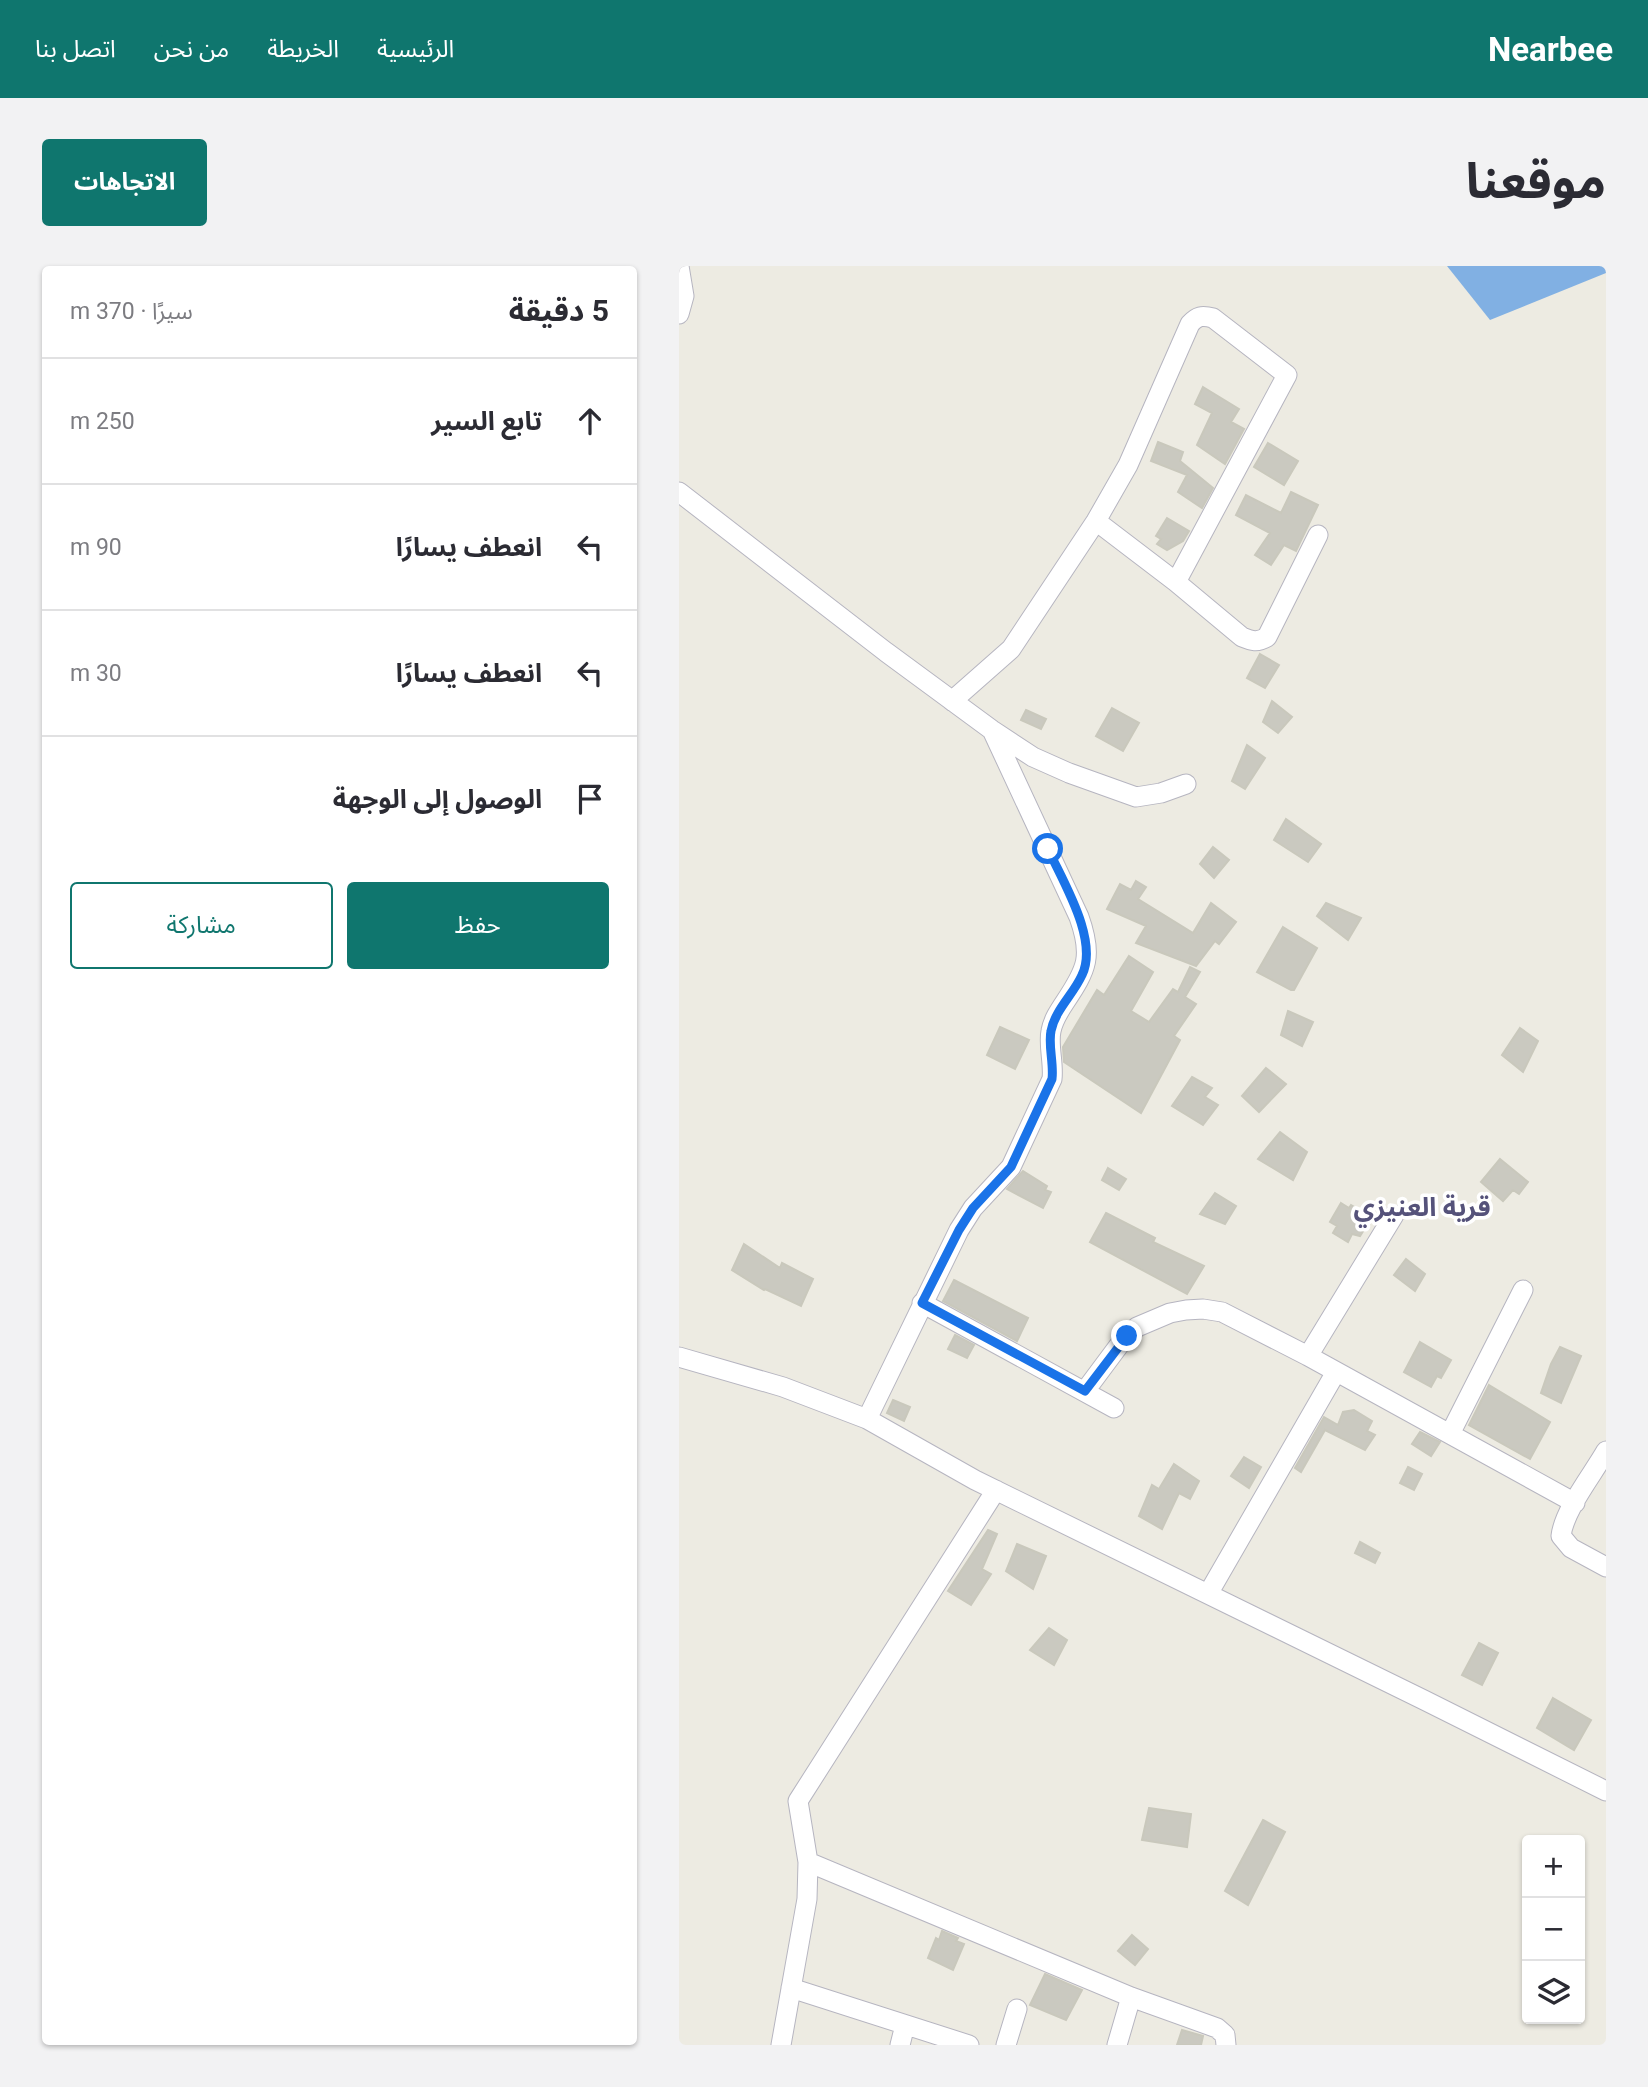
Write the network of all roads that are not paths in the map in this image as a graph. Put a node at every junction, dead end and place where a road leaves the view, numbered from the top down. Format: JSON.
{"nodes":[{"id":1,"x":679,"y":266,"type":"edge"},
{"id":2,"x":679,"y":314,"type":"edge"},
{"id":3,"x":679,"y":492,"type":"edge"},
{"id":4,"x":1096,"y":522,"type":"junction"},
{"id":5,"x":1318,"y":535,"type":"dead end"},
{"id":6,"x":1176,"y":582,"type":"junction"},
{"id":7,"x":952,"y":701,"type":"junction"},
{"id":8,"x":992,"y":730,"type":"junction"},
{"id":9,"x":1187,"y":784,"type":"dead end"},
{"id":10,"x":1394,"y":1215,"type":"dead end"},
{"id":11,"x":1523,"y":1290,"type":"dead end"},
{"id":12,"x":922,"y":1303,"type":"junction"},
{"id":13,"x":1308,"y":1356,"type":"junction"},
{"id":14,"x":679,"y":1357,"type":"edge"},
{"id":15,"x":1336,"y":1372,"type":"junction"},
{"id":16,"x":1085,"y":1391,"type":"junction"},
{"id":17,"x":1114,"y":1408,"type":"dead end"},
{"id":18,"x":867,"y":1419,"type":"junction"},
{"id":19,"x":1450,"y":1434,"type":"junction"},
{"id":20,"x":1606,"y":1451,"type":"edge"},
{"id":21,"x":996,"y":1490,"type":"junction"},
{"id":22,"x":1575,"y":1503,"type":"junction"},
{"id":23,"x":1606,"y":1567,"type":"edge"},
{"id":24,"x":1208,"y":1594,"type":"junction"},
{"id":25,"x":1606,"y":1791,"type":"edge"},
{"id":26,"x":808,"y":1861,"type":"junction"},
{"id":27,"x":791,"y":1988,"type":"junction"},
{"id":28,"x":1131,"y":1997,"type":"junction"},
{"id":29,"x":1017,"y":2009,"type":"dead end"},
{"id":30,"x":905,"y":2025,"type":"junction"},
{"id":31,"x":781,"y":2045,"type":"edge"},
{"id":32,"x":900,"y":2045,"type":"edge"},
{"id":33,"x":969,"y":2045,"type":"edge"},
{"id":34,"x":1006,"y":2045,"type":"edge"},
{"id":35,"x":1117,"y":2045,"type":"edge"},
{"id":36,"x":1226,"y":2045,"type":"edge"}],
"edges":[{"from":1,"to":2,"type":"street"},
{"from":3,"to":7,"type":"street"},
{"from":4,"to":6,"type":"street"},
{"from":4,"to":6,"type":"street"},
{"from":4,"to":7,"type":"street"},
{"from":5,"to":6,"type":"street"},
{"from":7,"to":8,"type":"street"},
{"from":8,"to":9,"type":"street"},
{"from":8,"to":12,"type":"street"},
{"from":10,"to":13,"type":"street"},
{"from":11,"to":19,"type":"street"},
{"from":12,"to":16,"type":"street"},
{"from":12,"to":18,"type":"street"},
{"from":13,"to":15,"type":"street"},
{"from":13,"to":16,"type":"street"},
{"from":14,"to":18,"type":"street"},
{"from":15,"to":19,"type":"street"},
{"from":15,"to":24,"type":"street"},
{"from":16,"to":17,"type":"street"},
{"from":18,"to":21,"type":"street"},
{"from":19,"to":22,"type":"street"},
{"from":20,"to":22,"type":"street"},
{"from":21,"to":24,"type":"street"},
{"from":21,"to":26,"type":"street"},
{"from":22,"to":23,"type":"street"},
{"from":24,"to":25,"type":"street"},
{"from":26,"to":27,"type":"street"},
{"from":26,"to":28,"type":"street"},
{"from":27,"to":30,"type":"street"},
{"from":27,"to":31,"type":"street"},
{"from":28,"to":35,"type":"street"},
{"from":28,"to":36,"type":"street"},
{"from":29,"to":34,"type":"street"},
{"from":30,"to":32,"type":"street"},
{"from":30,"to":33,"type":"street"}]}
